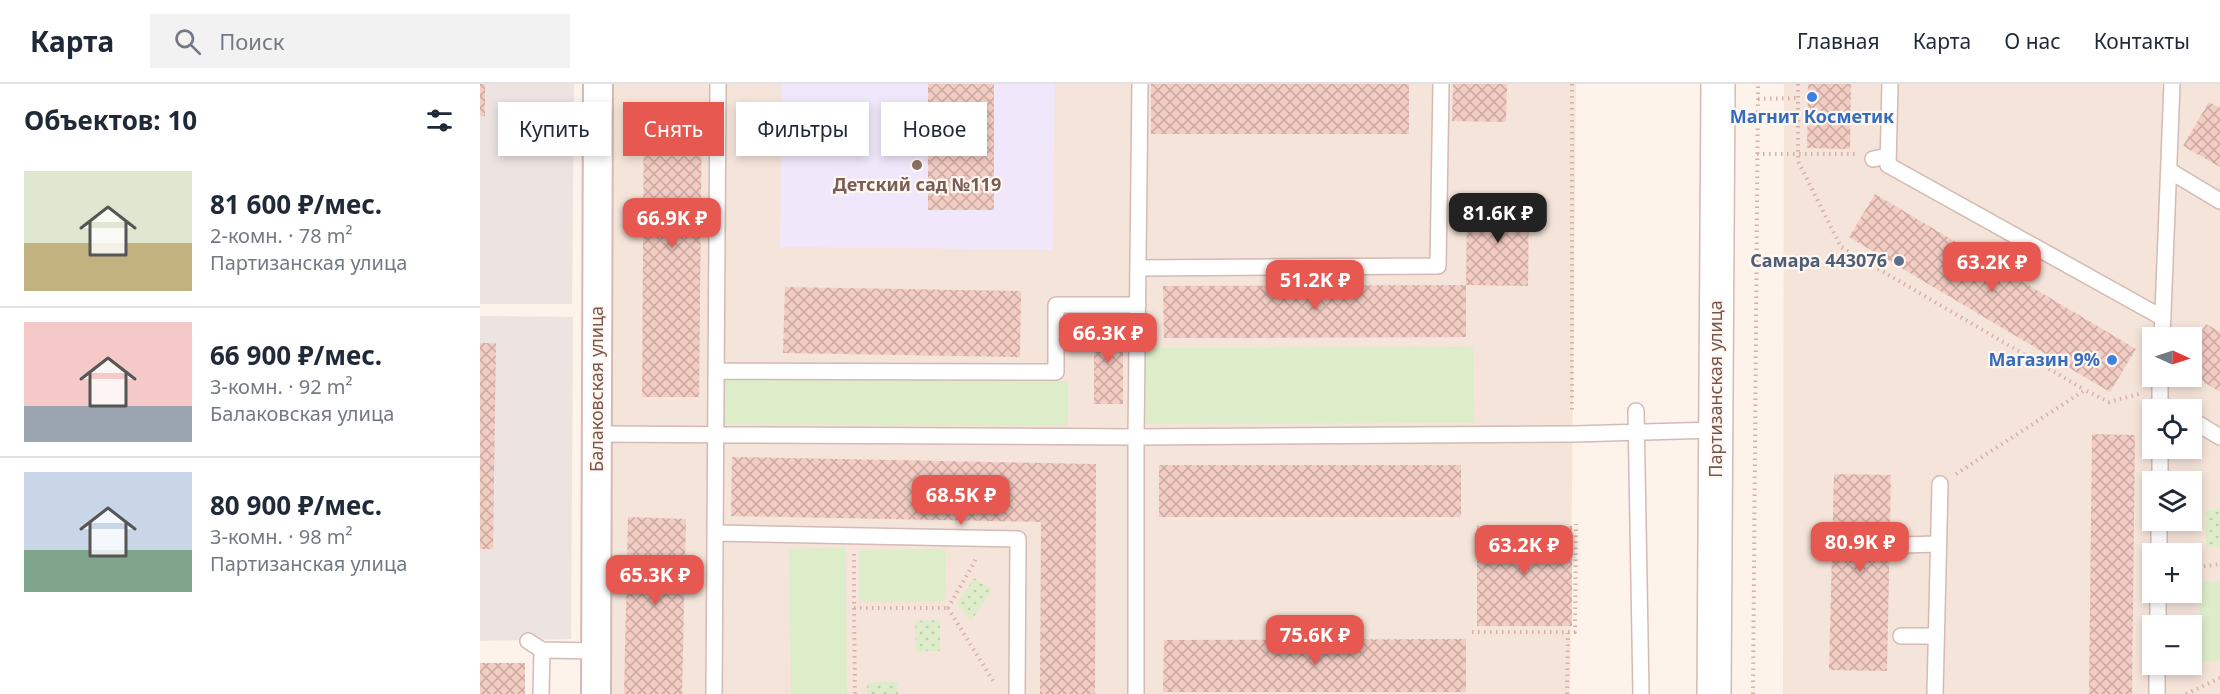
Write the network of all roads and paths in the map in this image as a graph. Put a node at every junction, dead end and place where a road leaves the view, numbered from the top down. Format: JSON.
{"nodes":[{"id":1,"x":598,"y":84,"type":"edge"},
{"id":2,"x":718,"y":84,"type":"edge"},
{"id":3,"x":1140,"y":84,"type":"edge"},
{"id":4,"x":1441,"y":84,"type":"edge"},
{"id":5,"x":1572,"y":84,"type":"edge"},
{"id":6,"x":1718,"y":84,"type":"edge"},
{"id":7,"x":1758,"y":84,"type":"edge"},
{"id":8,"x":1798,"y":84,"type":"edge"},
{"id":9,"x":1890,"y":84,"type":"edge"},
{"id":10,"x":2172,"y":84,"type":"edge"},
{"id":11,"x":1798,"y":98,"type":"junction"},
{"id":12,"x":1758,"y":99,"type":"junction"},
{"id":13,"x":1799,"y":153,"type":"junction"},
{"id":14,"x":1757,"y":154,"type":"junction"},
{"id":15,"x":1888,"y":155,"type":"junction"},
{"id":16,"x":1872,"y":159,"type":"dead end"},
{"id":17,"x":2170,"y":171,"type":"junction"},
{"id":18,"x":2220,"y":201,"type":"edge"},
{"id":19,"x":1138,"y":268,"type":"junction"},
{"id":20,"x":1138,"y":305,"type":"junction"},
{"id":21,"x":2163,"y":318,"type":"junction"},
{"id":22,"x":2163,"y":327,"type":"edge"},
{"id":23,"x":716,"y":371,"type":"junction"},
{"id":24,"x":2085,"y":390,"type":"junction"},
{"id":25,"x":2160,"y":394,"type":"edge"},
{"id":26,"x":1636,"y":411,"type":"dead end"},
{"id":27,"x":2202,"y":426,"type":"edge"},
{"id":28,"x":1716,"y":430,"type":"junction"},
{"id":29,"x":1637,"y":433,"type":"junction"},
{"id":30,"x":597,"y":434,"type":"junction"},
{"id":31,"x":716,"y":434,"type":"junction"},
{"id":32,"x":1572,"y":434,"type":"junction"},
{"id":33,"x":2220,"y":437,"type":"edge"},
{"id":34,"x":1136,"y":438,"type":"junction"},
{"id":35,"x":1940,"y":484,"type":"joint"},
{"id":36,"x":1576,"y":524,"type":"dead end"},
{"id":37,"x":715,"y":533,"type":"junction"},
{"id":38,"x":854,"y":536,"type":"junction"},
{"id":39,"x":988,"y":538,"type":"junction"},
{"id":40,"x":1938,"y":544,"type":"junction"},
{"id":41,"x":1902,"y":545,"type":"dead end"},
{"id":42,"x":2220,"y":564,"type":"edge"},
{"id":43,"x":2202,"y":567,"type":"edge"},
{"id":44,"x":854,"y":608,"type":"junction"},
{"id":45,"x":948,"y":608,"type":"junction"},
{"id":46,"x":1472,"y":632,"type":"dead end"},
{"id":47,"x":1568,"y":633,"type":"junction"},
{"id":48,"x":1901,"y":636,"type":"dead end"},
{"id":49,"x":1935,"y":636,"type":"junction"},
{"id":50,"x":528,"y":641,"type":"dead end"},
{"id":51,"x":542,"y":650,"type":"junction"},
{"id":52,"x":596,"y":651,"type":"junction"},
{"id":53,"x":2157,"y":675,"type":"edge"},
{"id":54,"x":2220,"y":678,"type":"edge"},
{"id":55,"x":996,"y":684,"type":"dead end"},
{"id":56,"x":541,"y":694,"type":"edge"},
{"id":57,"x":596,"y":694,"type":"edge"},
{"id":58,"x":714,"y":694,"type":"edge"},
{"id":59,"x":855,"y":694,"type":"edge"},
{"id":60,"x":1017,"y":694,"type":"edge"},
{"id":61,"x":1136,"y":694,"type":"edge"},
{"id":62,"x":1567,"y":694,"type":"edge"},
{"id":63,"x":1641,"y":694,"type":"edge"},
{"id":64,"x":1714,"y":694,"type":"edge"},
{"id":65,"x":1753,"y":694,"type":"edge"},
{"id":66,"x":1935,"y":694,"type":"edge"},
{"id":67,"x":2157,"y":694,"type":"edge"},
{"id":68,"x":2186,"y":694,"type":"edge"}],
"edges":[{"from":1,"to":30,"type":"street","name":"Балаковская улица"},
{"from":2,"to":23,"type":"lane"},
{"from":3,"to":19,"type":"lane"},
{"from":4,"to":19,"type":"lane"},
{"from":5,"to":32,"type":"path"},
{"from":6,"to":28,"type":"street","name":"Партизанская улица"},
{"from":7,"to":12,"type":"path"},
{"from":8,"to":11,"type":"path"},
{"from":9,"to":15,"type":"lane"},
{"from":10,"to":17,"type":"lane"},
{"from":11,"to":12,"type":"path"},
{"from":11,"to":13,"type":"path"},
{"from":12,"to":14,"type":"path"},
{"from":13,"to":14,"type":"path"},
{"from":13,"to":15,"type":"path"},
{"from":13,"to":24,"type":"path"},
{"from":14,"to":65,"type":"path"},
{"from":15,"to":16,"type":"lane"},
{"from":15,"to":21,"type":"lane"},
{"from":17,"to":18,"type":"lane"},
{"from":17,"to":21,"type":"lane"},
{"from":19,"to":20,"type":"lane"},
{"from":20,"to":23,"type":"lane"},
{"from":20,"to":34,"type":"lane"},
{"from":21,"to":22,"type":"lane"},
{"from":23,"to":31,"type":"lane"},
{"from":24,"to":25,"type":"path"},
{"from":24,"to":35,"type":"path"},
{"from":26,"to":29,"type":"lane"},
{"from":27,"to":33,"type":"lane"},
{"from":28,"to":29,"type":"lane"},
{"from":28,"to":64,"type":"street","name":"Партизанская улица"},
{"from":29,"to":32,"type":"lane"},
{"from":29,"to":63,"type":"lane"},
{"from":30,"to":31,"type":"lane"},
{"from":30,"to":52,"type":"street","name":"Балаковская улица"},
{"from":31,"to":34,"type":"lane"},
{"from":31,"to":37,"type":"lane"},
{"from":32,"to":34,"type":"lane"},
{"from":34,"to":61,"type":"lane"},
{"from":35,"to":40,"type":"lane"},
{"from":36,"to":47,"type":"path"},
{"from":37,"to":38,"type":"lane"},
{"from":37,"to":58,"type":"lane"},
{"from":38,"to":39,"type":"lane"},
{"from":38,"to":44,"type":"path"},
{"from":39,"to":45,"type":"path"},
{"from":39,"to":60,"type":"lane"},
{"from":40,"to":41,"type":"lane"},
{"from":40,"to":49,"type":"lane"},
{"from":42,"to":43,"type":"path"},
{"from":44,"to":45,"type":"path"},
{"from":44,"to":59,"type":"path"},
{"from":45,"to":55,"type":"path"},
{"from":46,"to":47,"type":"path"},
{"from":47,"to":62,"type":"path"},
{"from":48,"to":49,"type":"lane"},
{"from":49,"to":66,"type":"lane"},
{"from":50,"to":51,"type":"lane"},
{"from":51,"to":52,"type":"lane"},
{"from":51,"to":56,"type":"lane"},
{"from":52,"to":57,"type":"street","name":"Балаковская улица"},
{"from":53,"to":67,"type":"lane"},
{"from":54,"to":68,"type":"path"}]}
